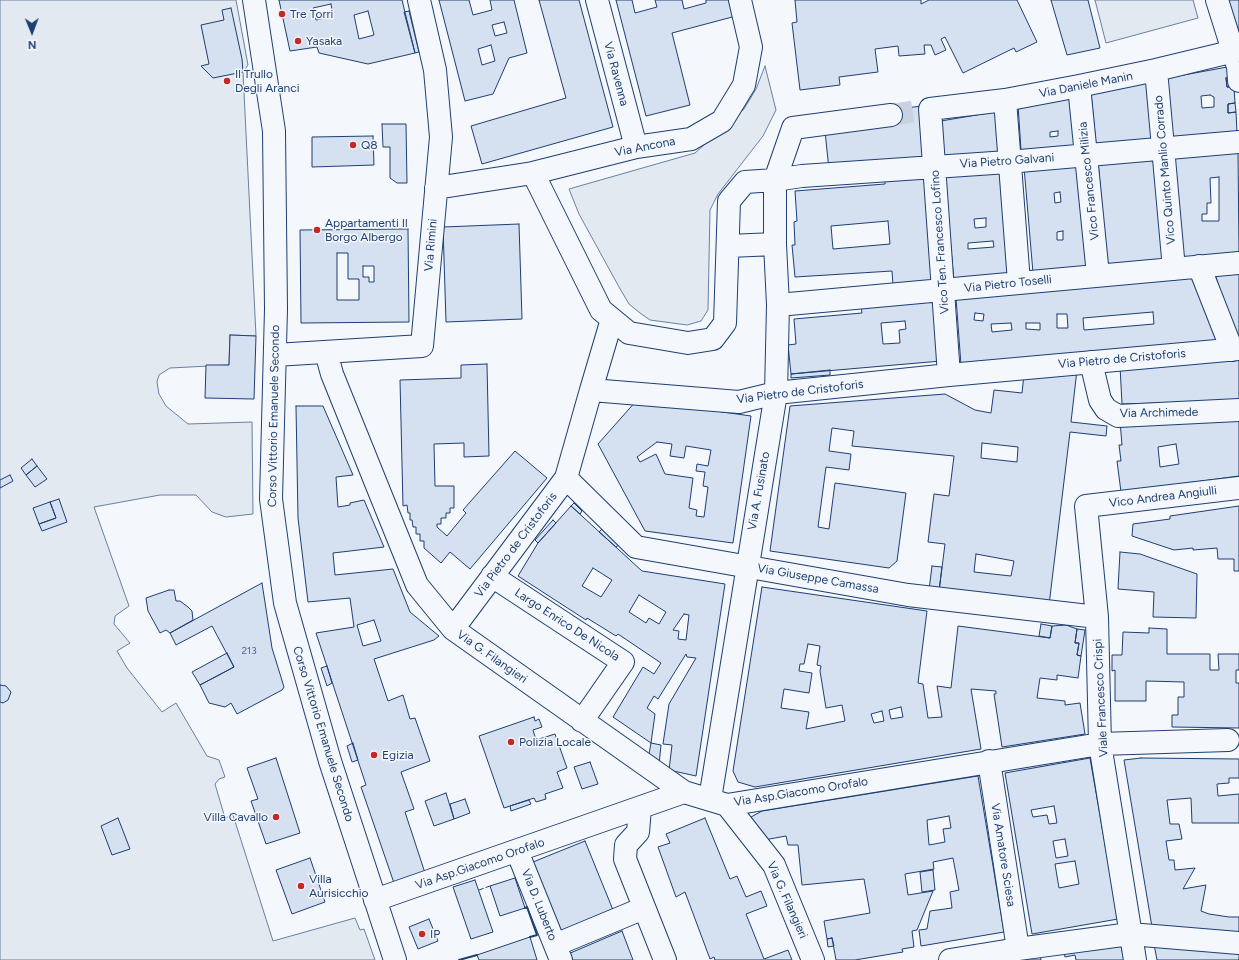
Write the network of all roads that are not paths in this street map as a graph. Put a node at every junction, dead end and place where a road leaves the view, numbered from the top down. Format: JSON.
{"nodes":[{"id":1,"x":254,"y":0,"type":"edge"},
{"id":2,"x":419,"y":0,"type":"edge"},
{"id":3,"x":597,"y":0,"type":"edge"},
{"id":4,"x":740,"y":0,"type":"edge"},
{"id":5,"x":1217,"y":0,"type":"edge"},
{"id":6,"x":1236,"y":51,"type":"edge"},
{"id":7,"x":1156,"y":70,"type":"junction"},
{"id":8,"x":1239,"y":81,"type":"edge"},
{"id":9,"x":1079,"y":86,"type":"junction"},
{"id":10,"x":1005,"y":100,"type":"junction"},
{"id":11,"x":930,"y":109,"type":"joint"},
{"id":12,"x":891,"y":115,"type":"tunnel mouth"},
{"id":13,"x":1239,"y":142,"type":"edge"},
{"id":14,"x":636,"y":147,"type":"junction"},
{"id":15,"x":1163,"y":148,"type":"junction"},
{"id":16,"x":1086,"y":155,"type":"junction"},
{"id":17,"x":1008,"y":162,"type":"junction"},
{"id":18,"x":934,"y":167,"type":"junction"},
{"id":19,"x":533,"y":173,"type":"junction"},
{"id":20,"x":775,"y":180,"type":"junction"},
{"id":21,"x":436,"y":188,"type":"junction"},
{"id":22,"x":775,"y":244,"type":"junction"},
{"id":23,"x":729,"y":246,"type":"junction"},
{"id":24,"x":1239,"y":263,"type":"edge"},
{"id":25,"x":1199,"y":266,"type":"junction"},
{"id":26,"x":1174,"y":269,"type":"junction"},
{"id":27,"x":1098,"y":275,"type":"junction"},
{"id":28,"x":1019,"y":282,"type":"junction"},
{"id":29,"x":944,"y":291,"type":"junction"},
{"id":30,"x":778,"y":305,"type":"junction"},
{"id":31,"x":612,"y":319,"type":"junction"},
{"id":32,"x":1235,"y":349,"type":"edge"},
{"id":33,"x":326,"y":352,"type":"junction"},
{"id":34,"x":275,"y":355,"type":"junction"},
{"id":35,"x":1091,"y":362,"type":"junction"},
{"id":36,"x":949,"y":374,"type":"junction"},
{"id":37,"x":592,"y":390,"type":"junction"},
{"id":38,"x":776,"y":393,"type":"junction"},
{"id":39,"x":1239,"y":410,"type":"edge"},
{"id":40,"x":566,"y":478,"type":"junction"},
{"id":41,"x":1239,"y":488,"type":"edge"},
{"id":42,"x":1086,"y":506,"type":"joint"},
{"id":43,"x":746,"y":566,"type":"junction"},
{"id":44,"x":492,"y":576,"type":"junction"},
{"id":45,"x":1097,"y":617,"type":"junction"},
{"id":46,"x":453,"y":629,"type":"junction"},
{"id":47,"x":582,"y":720,"type":"junction"},
{"id":48,"x":1228,"y":740,"type":"dead end"},
{"id":49,"x":1100,"y":744,"type":"junction"},
{"id":50,"x":989,"y":761,"type":"junction"},
{"id":51,"x":684,"y":792,"type":"junction"},
{"id":52,"x":718,"y":802,"type":"junction"},
{"id":53,"x":640,"y":808,"type":"junction"},
{"id":54,"x":517,"y":851,"type":"junction"},
{"id":55,"x":375,"y":900,"type":"junction"},
{"id":56,"x":644,"y":908,"type":"junction"},
{"id":57,"x":1130,"y":934,"type":"junction"},
{"id":58,"x":1239,"y":943,"type":"edge"},
{"id":59,"x":1018,"y":949,"type":"junction"},
{"id":60,"x":558,"y":953,"type":"edge"},
{"id":61,"x":395,"y":960,"type":"edge"},
{"id":62,"x":665,"y":960,"type":"edge"},
{"id":63,"x":813,"y":960,"type":"edge"},
{"id":64,"x":950,"y":960,"type":"edge"},
{"id":65,"x":1135,"y":960,"type":"edge"}],
"edges":[{"from":1,"to":34,"type":"street","name":"Corso Vittorio Emanuele Secondo"},
{"from":2,"to":21,"type":"street","name":"Via Rimini"},
{"from":3,"to":14,"type":"street","name":"Via Ravenna"},
{"from":4,"to":14,"type":"street","name":"Via Ancona"},
{"from":5,"to":6,"type":"street"},
{"from":6,"to":7,"type":"street","name":"Via Daniele Manin"},
{"from":6,"to":8,"type":"street"},
{"from":7,"to":9,"type":"street","name":"Via Daniele Manin"},
{"from":7,"to":15,"type":"street","name":"Vico Quinto Manlio Corrado"},
{"from":9,"to":10,"type":"street","name":"Via Daniele Manin"},
{"from":9,"to":16,"type":"street","name":"Vico Francesco Milizia"},
{"from":10,"to":11,"type":"street","name":"Via Daniele Manin"},
{"from":10,"to":17,"type":"street"},
{"from":11,"to":18,"type":"street","name":"Vico Ten. Francesco Lofino"},
{"from":12,"to":20,"type":"street"},
{"from":13,"to":15,"type":"street","name":"Via Pietro Galvani"},
{"from":14,"to":19,"type":"street","name":"Via Ancona"},
{"from":15,"to":16,"type":"street","name":"Via Pietro Galvani"},
{"from":15,"to":26,"type":"street","name":"Vico Quinto Manlio Corrado"},
{"from":16,"to":17,"type":"street","name":"Via Pietro Galvani"},
{"from":16,"to":27,"type":"street","name":"Vico Francesco Milizia"},
{"from":17,"to":18,"type":"street","name":"Via Pietro Galvani"},
{"from":17,"to":28,"type":"street"},
{"from":18,"to":20,"type":"street","name":"Via Pietro Galvani"},
{"from":18,"to":29,"type":"street","name":"Vico Ten. Francesco Lofino"},
{"from":19,"to":21,"type":"street","name":"Via Ancona"},
{"from":19,"to":31,"type":"street","name":"Via Pietro Galvani"},
{"from":20,"to":22,"type":"street","name":"Via A. Fusinato"},
{"from":20,"to":23,"type":"street","name":"Via Pietro Galvani"},
{"from":21,"to":33,"type":"street","name":"Via Rimini"},
{"from":22,"to":23,"type":"street"},
{"from":22,"to":30,"type":"street","name":"Via A. Fusinato"},
{"from":23,"to":31,"type":"street","name":"Via Pietro Galvani"},
{"from":24,"to":25,"type":"street","name":"Via Pietro Toselli"},
{"from":25,"to":26,"type":"street","name":"Via Pietro Toselli"},
{"from":25,"to":32,"type":"street"},
{"from":26,"to":27,"type":"street","name":"Via Pietro Toselli"},
{"from":27,"to":28,"type":"street","name":"Via Pietro Toselli"},
{"from":28,"to":29,"type":"street","name":"Via Pietro Toselli"},
{"from":29,"to":30,"type":"street","name":"Via Pietro Toselli"},
{"from":29,"to":36,"type":"street","name":"Vico Ten. Francesco Lofino"},
{"from":30,"to":38,"type":"street","name":"Via A. Fusinato"},
{"from":31,"to":37,"type":"street"},
{"from":32,"to":35,"type":"street","name":"Via Pietro de Cristoforis"},
{"from":33,"to":34,"type":"street","name":"Via Rimini"},
{"from":33,"to":46,"type":"street","name":"Via G. Filangieri"},
{"from":34,"to":55,"type":"street","name":"Corso Vittorio Emanuele Secondo"},
{"from":35,"to":36,"type":"street","name":"Via Pietro de Cristoforis"},
{"from":35,"to":39,"type":"street","name":"Via Archimede"},
{"from":36,"to":38,"type":"street","name":"Via Pietro de Cristoforis"},
{"from":37,"to":38,"type":"street","name":"Via Pietro de Cristoforis"},
{"from":37,"to":40,"type":"street","name":"Via Pietro de Cristoforis"},
{"from":38,"to":43,"type":"street","name":"Via A. Fusinato"},
{"from":40,"to":43,"type":"street","name":"Via Giuseppe Camassa"},
{"from":40,"to":44,"type":"street","name":"Via Pietro de Cristoforis"},
{"from":41,"to":42,"type":"street","name":"Vico Andrea Angiulli"},
{"from":42,"to":45,"type":"street","name":"Viale Francesco Crispi"},
{"from":43,"to":45,"type":"street","name":"Via Giuseppe Camassa"},
{"from":43,"to":52,"type":"street","name":"Via A. Fusinato"},
{"from":44,"to":46,"type":"street","name":"Via Pietro de Cristoforis"},
{"from":44,"to":47,"type":"street","name":"Largo Enrico De Nicola"},
{"from":45,"to":49,"type":"street","name":"Viale Francesco Crispi"},
{"from":46,"to":47,"type":"street","name":"Via G. Filangieri"},
{"from":47,"to":51,"type":"street","name":"Via G. Filangieri"},
{"from":48,"to":49,"type":"street","name":"Via Asp.Giacomo Orofalo"},
{"from":49,"to":50,"type":"street","name":"Via Asp.Giacomo Orofalo"},
{"from":49,"to":57,"type":"street","name":"Viale Francesco Crispi"},
{"from":50,"to":52,"type":"street","name":"Via Asp.Giacomo Orofalo"},
{"from":50,"to":59,"type":"street","name":"Via Amatore Sciesa"},
{"from":51,"to":52,"type":"street","name":"Via Asp.Giacomo Orofalo"},
{"from":51,"to":53,"type":"street","name":"Via Asp.Giacomo Orofalo"},
{"from":52,"to":63,"type":"street","name":"Via G. Filangieri"},
{"from":53,"to":54,"type":"street","name":"Via Asp.Giacomo Orofalo"},
{"from":53,"to":56,"type":"street"},
{"from":54,"to":55,"type":"street","name":"Via Asp.Giacomo Orofalo"},
{"from":54,"to":60,"type":"street","name":"Via D. Luberto"},
{"from":55,"to":61,"type":"street","name":"Corso Vittorio Emanuele Secondo"},
{"from":56,"to":60,"type":"street"},
{"from":56,"to":62,"type":"street"},
{"from":57,"to":58,"type":"street"},
{"from":57,"to":59,"type":"street"},
{"from":57,"to":65,"type":"street","name":"Viale Francesco Crispi"},
{"from":59,"to":64,"type":"street"}]}
